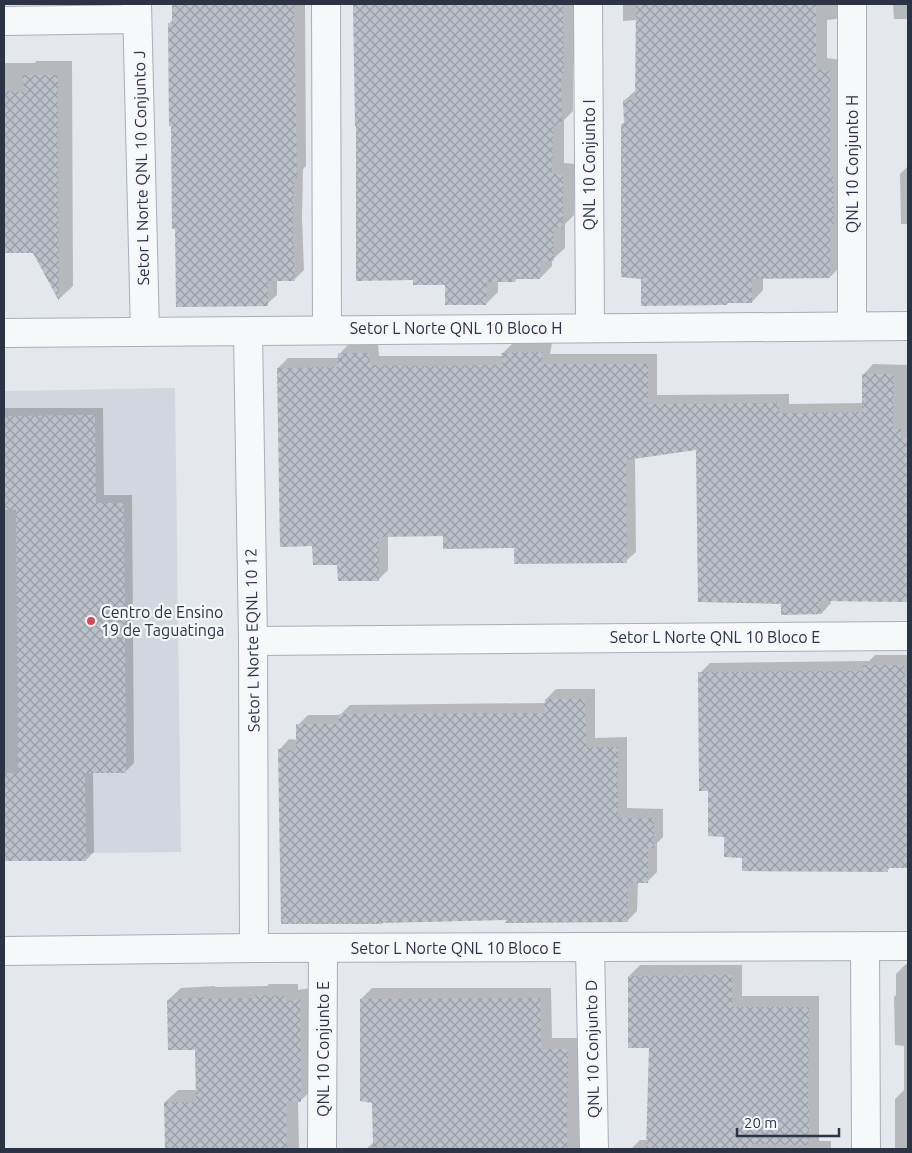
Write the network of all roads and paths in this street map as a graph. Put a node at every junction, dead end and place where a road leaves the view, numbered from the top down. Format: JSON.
{"nodes":[{"id":1,"x":326,"y":4,"type":"edge"},
{"id":2,"x":588,"y":4,"type":"edge"},
{"id":3,"x":852,"y":4,"type":"edge"},
{"id":4,"x":137,"y":12,"type":"edge"},
{"id":5,"x":4,"y":21,"type":"edge"},
{"id":6,"x":852,"y":325,"type":"junction"},
{"id":7,"x":908,"y":326,"type":"edge"},
{"id":8,"x":590,"y":327,"type":"junction"},
{"id":9,"x":328,"y":329,"type":"junction"},
{"id":10,"x":145,"y":332,"type":"junction"},
{"id":11,"x":248,"y":332,"type":"junction"},
{"id":12,"x":4,"y":333,"type":"edge"},
{"id":13,"x":908,"y":636,"type":"edge"},
{"id":14,"x":252,"y":641,"type":"junction"},
{"id":15,"x":865,"y":946,"type":"junction"},
{"id":16,"x":908,"y":946,"type":"edge"},
{"id":17,"x":254,"y":948,"type":"junction"},
{"id":18,"x":590,"y":948,"type":"junction"},
{"id":19,"x":323,"y":949,"type":"junction"},
{"id":20,"x":4,"y":951,"type":"edge"},
{"id":21,"x":322,"y":1149,"type":"edge"},
{"id":22,"x":594,"y":1149,"type":"edge"},
{"id":23,"x":866,"y":1149,"type":"edge"}],
"edges":[{"from":1,"to":9,"type":"street"},
{"from":2,"to":8,"type":"street","name":"QNL 10 Conjunto I"},
{"from":3,"to":6,"type":"street","name":"QNL 10 Conjunto H"},
{"from":4,"to":5,"type":"street"},
{"from":4,"to":10,"type":"street","name":"Setor L Norte QNL 10 Conjunto J"},
{"from":6,"to":7,"type":"street","name":"Setor L Norte QNL 10 Bloco H"},
{"from":6,"to":8,"type":"street","name":"Setor L Norte QNL 10 Bloco H"},
{"from":8,"to":9,"type":"street","name":"Setor L Norte QNL 10 Bloco H"},
{"from":9,"to":11,"type":"street","name":"Setor L Norte QNL 10 Bloco H"},
{"from":10,"to":11,"type":"street","name":"Setor L Norte QNL 10 Bloco H"},
{"from":10,"to":12,"type":"street","name":"Setor L Norte QNL 10 Bloco H"},
{"from":11,"to":14,"type":"street","name":"Setor L Norte EQNL 10 12"},
{"from":13,"to":14,"type":"street","name":"Setor L Norte QNL 10 Bloco E"},
{"from":14,"to":17,"type":"street","name":"Setor L Norte EQNL 10 12"},
{"from":15,"to":16,"type":"street","name":"Setor L Norte QNL 10 Bloco E"},
{"from":15,"to":18,"type":"street","name":"Setor L Norte QNL 10 Bloco E"},
{"from":15,"to":23,"type":"street"},
{"from":17,"to":19,"type":"street","name":"Setor L Norte QNL 10 Bloco E"},
{"from":17,"to":20,"type":"street","name":"Setor L Norte QNL 10 Bloco E"},
{"from":18,"to":19,"type":"street","name":"Setor L Norte QNL 10 Bloco E"},
{"from":18,"to":22,"type":"street","name":"QNL 10 Conjunto D"},
{"from":19,"to":21,"type":"street","name":"QNL 10 Conjunto E"}]}
